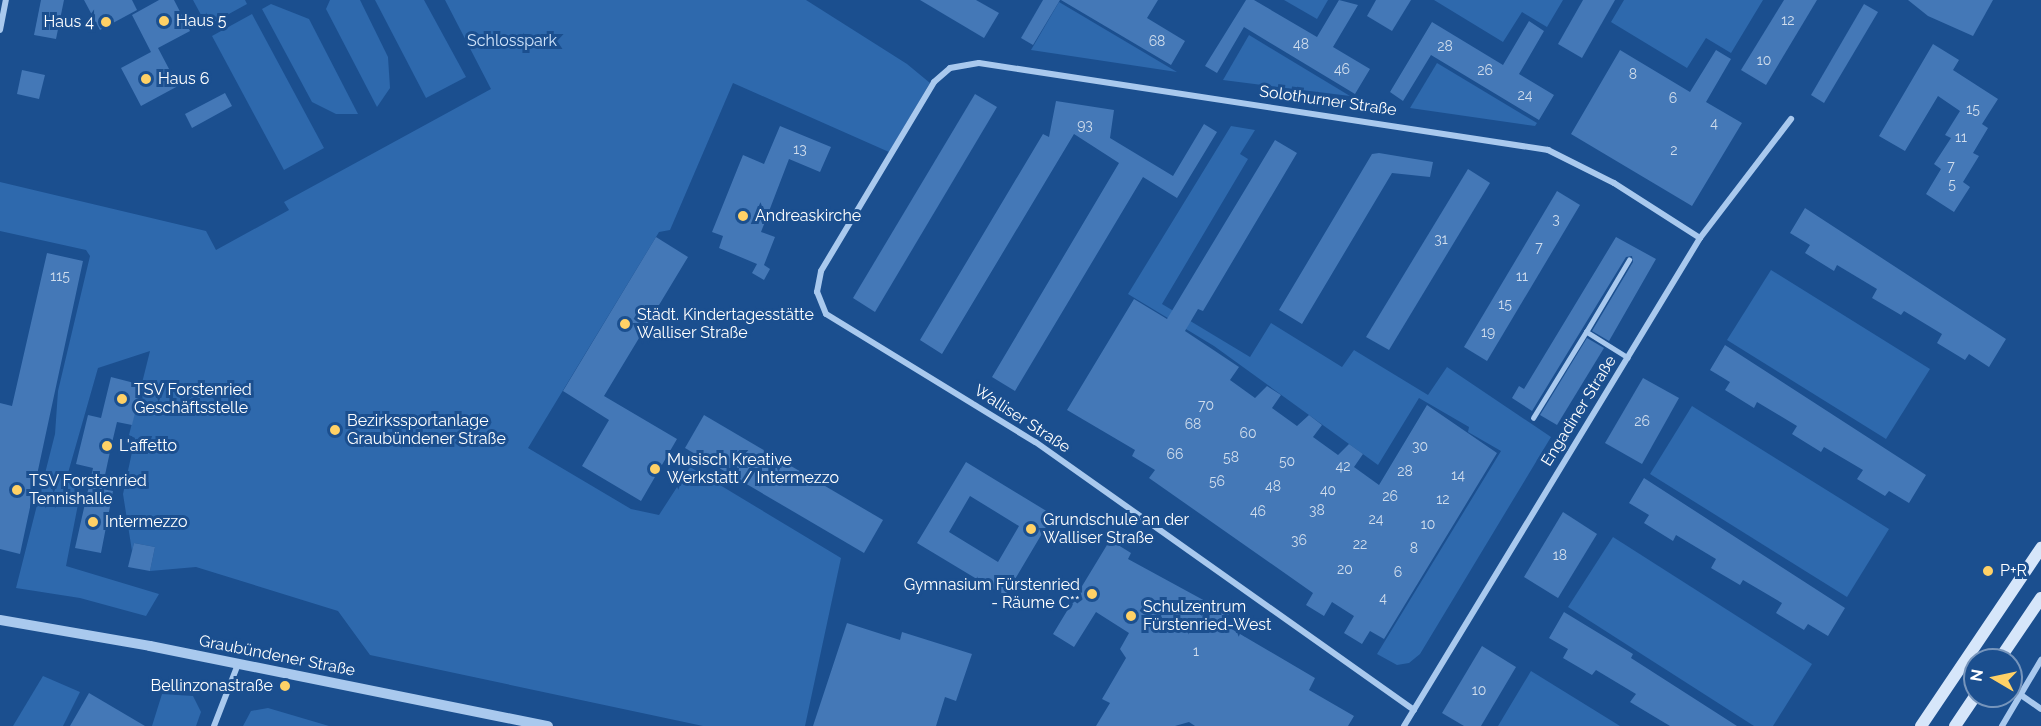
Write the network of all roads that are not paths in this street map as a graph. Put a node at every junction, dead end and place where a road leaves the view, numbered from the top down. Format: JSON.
{"nodes":[{"id":1,"x":6,"y":0,"type":"edge"},
{"id":2,"x":0,"y":30,"type":"edge"},
{"id":3,"x":934,"y":82,"type":"joint"},
{"id":4,"x":1791,"y":119,"type":"dead end"},
{"id":5,"x":1700,"y":238,"type":"junction"},
{"id":6,"x":1629,"y":260,"type":"dead end"},
{"id":7,"x":1586,"y":332,"type":"junction"},
{"id":8,"x":1628,"y":358,"type":"junction"},
{"id":9,"x":1533,"y":418,"type":"dead end"},
{"id":10,"x":2041,"y":548,"type":"edge"},
{"id":11,"x":2041,"y":598,"type":"edge"},
{"id":12,"x":0,"y":620,"type":"edge"},
{"id":13,"x":2007,"y":648,"type":"edge"},
{"id":14,"x":2041,"y":660,"type":"edge"},
{"id":15,"x":238,"y":664,"type":"junction"},
{"id":16,"x":2023,"y":692,"type":"edge"},
{"id":17,"x":2023,"y":696,"type":"edge"},
{"id":18,"x":1967,"y":708,"type":"edge"},
{"id":19,"x":2013,"y":708,"type":"edge"},
{"id":20,"x":2041,"y":709,"type":"edge"},
{"id":21,"x":1414,"y":710,"type":"junction"},
{"id":22,"x":214,"y":726,"type":"edge"},
{"id":23,"x":548,"y":726,"type":"edge"},
{"id":24,"x":1404,"y":726,"type":"edge"},
{"id":25,"x":1921,"y":726,"type":"edge"},
{"id":26,"x":1955,"y":726,"type":"edge"},
{"id":27,"x":2002,"y":726,"type":"edge"}],
"edges":[{"from":1,"to":2,"type":"street"},
{"from":3,"to":5,"type":"street","name":"Solothurner Straße"},
{"from":3,"to":21,"type":"street","name":"Walliser Straße"},
{"from":4,"to":5,"type":"street","name":"Engadiner Straße"},
{"from":5,"to":8,"type":"street","name":"Engadiner Straße"},
{"from":6,"to":7,"type":"lane"},
{"from":7,"to":8,"type":"lane"},
{"from":7,"to":9,"type":"lane"},
{"from":8,"to":21,"type":"street","name":"Engadiner Straße"},
{"from":10,"to":25,"type":"main road"},
{"from":11,"to":13,"type":"main road"},
{"from":12,"to":15,"type":"street","name":"Graubündener Straße"},
{"from":14,"to":16,"type":"street"},
{"from":15,"to":22,"type":"street"},
{"from":15,"to":23,"type":"street","name":"Graubündener Straße"},
{"from":17,"to":20,"type":"street"},
{"from":18,"to":26,"type":"main road"},
{"from":19,"to":27,"type":"street"},
{"from":21,"to":24,"type":"street","name":"Engadiner Straße"}]}
